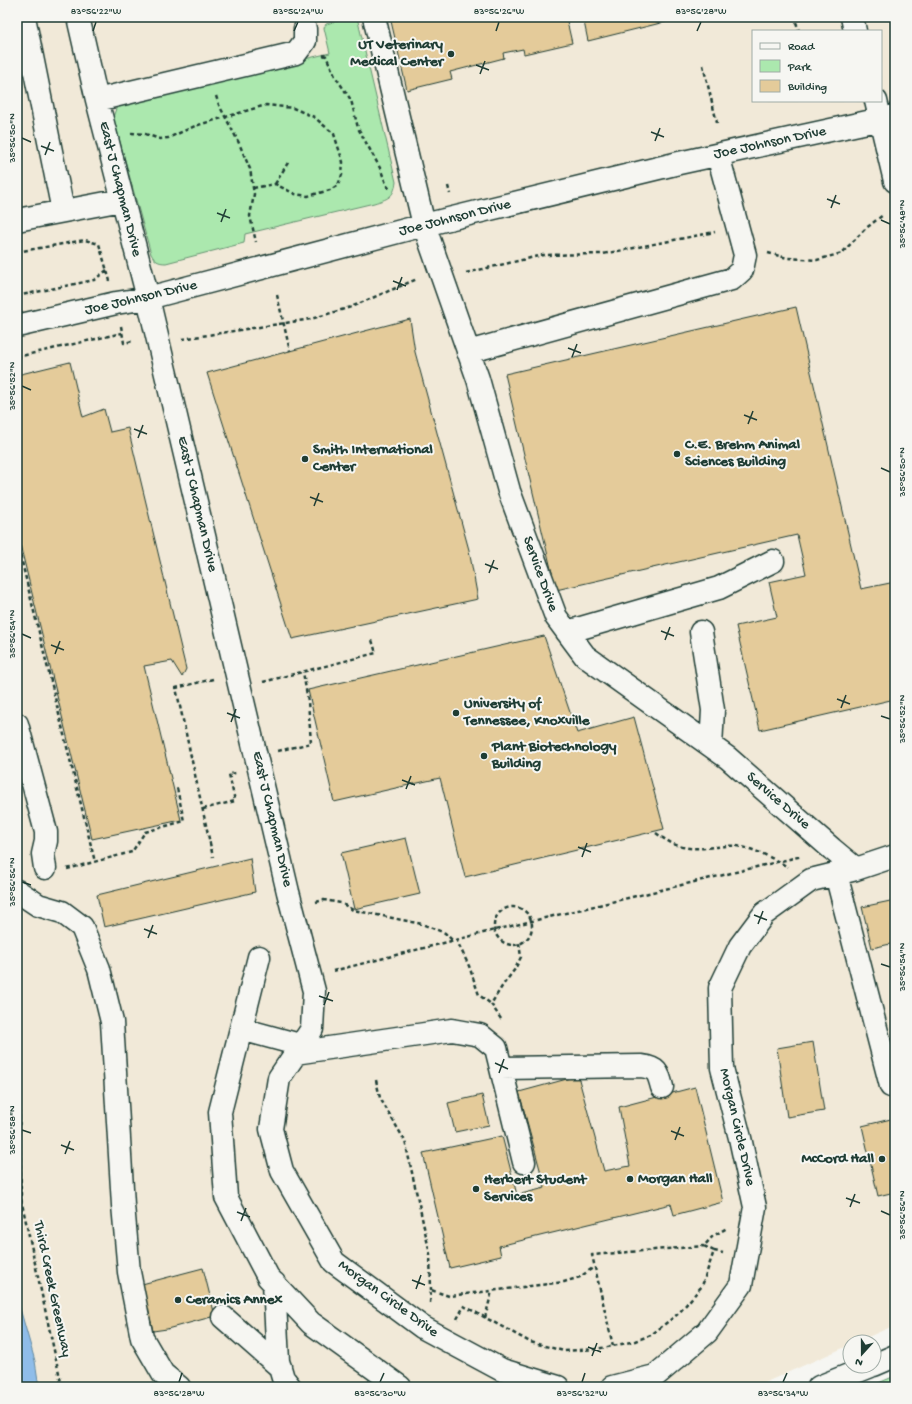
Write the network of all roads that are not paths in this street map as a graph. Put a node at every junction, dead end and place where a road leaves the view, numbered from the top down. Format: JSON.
{"nodes":[{"id":1,"x":24,"y":17,"type":"edge"},
{"id":2,"x":78,"y":17,"type":"edge"},
{"id":3,"x":374,"y":17,"type":"edge"},
{"id":4,"x":852,"y":17,"type":"edge"},
{"id":5,"x":855,"y":30,"type":"edge"},
{"id":6,"x":305,"y":35,"type":"road end"},
{"id":7,"x":97,"y":100,"type":"junction"},
{"id":8,"x":884,"y":112,"type":"edge"},
{"id":9,"x":718,"y":155,"type":"junction"},
{"id":10,"x":895,"y":181,"type":"edge"},
{"id":11,"x":122,"y":200,"type":"junction"},
{"id":12,"x":63,"y":212,"type":"junction"},
{"id":13,"x":17,"y":220,"type":"edge"},
{"id":14,"x":424,"y":225,"type":"junction"},
{"id":15,"x":148,"y":298,"type":"junction"},
{"id":16,"x":17,"y":326,"type":"edge"},
{"id":17,"x":468,"y":352,"type":"junction"},
{"id":18,"x":772,"y":561,"type":"dead end"},
{"id":19,"x":567,"y":632,"type":"junction"},
{"id":20,"x":701,"y":632,"type":"dead end"},
{"id":21,"x":17,"y":724,"type":"edge"},
{"id":22,"x":711,"y":746,"type":"junction"},
{"id":23,"x":895,"y":856,"type":"edge"},
{"id":24,"x":45,"y":868,"type":"road end"},
{"id":25,"x":846,"y":871,"type":"junction"},
{"id":26,"x":17,"y":890,"type":"edge"},
{"id":27,"x":259,"y":957,"type":"dead end"},
{"id":28,"x":312,"y":984,"type":"joint"},
{"id":29,"x":241,"y":1029,"type":"junction"},
{"id":30,"x":298,"y":1049,"type":"junction"},
{"id":31,"x":501,"y":1068,"type":"junction"},
{"id":32,"x":895,"y":1085,"type":"edge"},
{"id":33,"x":662,"y":1087,"type":"dead end"},
{"id":34,"x":524,"y":1162,"type":"dead end"},
{"id":35,"x":274,"y":1284,"type":"junction"},
{"id":36,"x":223,"y":1317,"type":"dead end"},
{"id":37,"x":895,"y":1356,"type":"edge"},
{"id":38,"x":882,"y":1362,"type":"edge"},
{"id":39,"x":280,"y":1367,"type":"junction"},
{"id":40,"x":851,"y":1374,"type":"edge"},
{"id":41,"x":179,"y":1387,"type":"edge"},
{"id":42,"x":290,"y":1387,"type":"edge"},
{"id":43,"x":400,"y":1387,"type":"edge"},
{"id":44,"x":558,"y":1387,"type":"edge"},
{"id":45,"x":612,"y":1387,"type":"edge"},
{"id":46,"x":819,"y":1387,"type":"edge"}],
"edges":[{"from":1,"to":12,"type":"main road"},
{"from":2,"to":7,"type":"main road","name":"East J Chapman Drive"},
{"from":3,"to":14,"type":"main road","name":"Service Drive"},
{"from":4,"to":5,"type":"main road"},
{"from":6,"to":7,"type":"main road"},
{"from":7,"to":11,"type":"main road","name":"East J Chapman Drive"},
{"from":8,"to":9,"type":"main road","name":"Joe Johnson Drive"},
{"from":8,"to":10,"type":"main road"},
{"from":9,"to":14,"type":"main road","name":"Joe Johnson Drive"},
{"from":9,"to":17,"type":"main road"},
{"from":11,"to":12,"type":"main road"},
{"from":11,"to":15,"type":"main road","name":"East J Chapman Drive"},
{"from":12,"to":13,"type":"main road"},
{"from":14,"to":15,"type":"main road","name":"Joe Johnson Drive"},
{"from":14,"to":17,"type":"main road","name":"Service Drive"},
{"from":15,"to":16,"type":"main road","name":"Joe Johnson Drive"},
{"from":15,"to":28,"type":"main road","name":"East J Chapman Drive"},
{"from":17,"to":19,"type":"main road","name":"Service Drive"},
{"from":18,"to":19,"type":"main road"},
{"from":19,"to":22,"type":"main road","name":"Service Drive"},
{"from":20,"to":22,"type":"main road"},
{"from":21,"to":24,"type":"main road"},
{"from":22,"to":25,"type":"main road","name":"Service Drive"},
{"from":23,"to":25,"type":"main road","name":"Morgan Circle Drive"},
{"from":25,"to":32,"type":"main road"},
{"from":25,"to":45,"type":"main road","name":"Morgan Circle Drive"},
{"from":26,"to":41,"type":"main road"},
{"from":27,"to":29,"type":"main road"},
{"from":28,"to":30,"type":"main road","name":"Morgan Circle Drive"},
{"from":29,"to":30,"type":"main road"},
{"from":29,"to":35,"type":"main road"},
{"from":30,"to":31,"type":"main road"},
{"from":30,"to":44,"type":"main road","name":"Morgan Circle Drive"},
{"from":31,"to":33,"type":"main road"},
{"from":31,"to":34,"type":"main road"},
{"from":35,"to":39,"type":"main road"},
{"from":35,"to":43,"type":"main road"},
{"from":36,"to":39,"type":"main road"},
{"from":37,"to":38,"type":"main road"},
{"from":39,"to":42,"type":"main road"},
{"from":40,"to":46,"type":"main road"}]}
